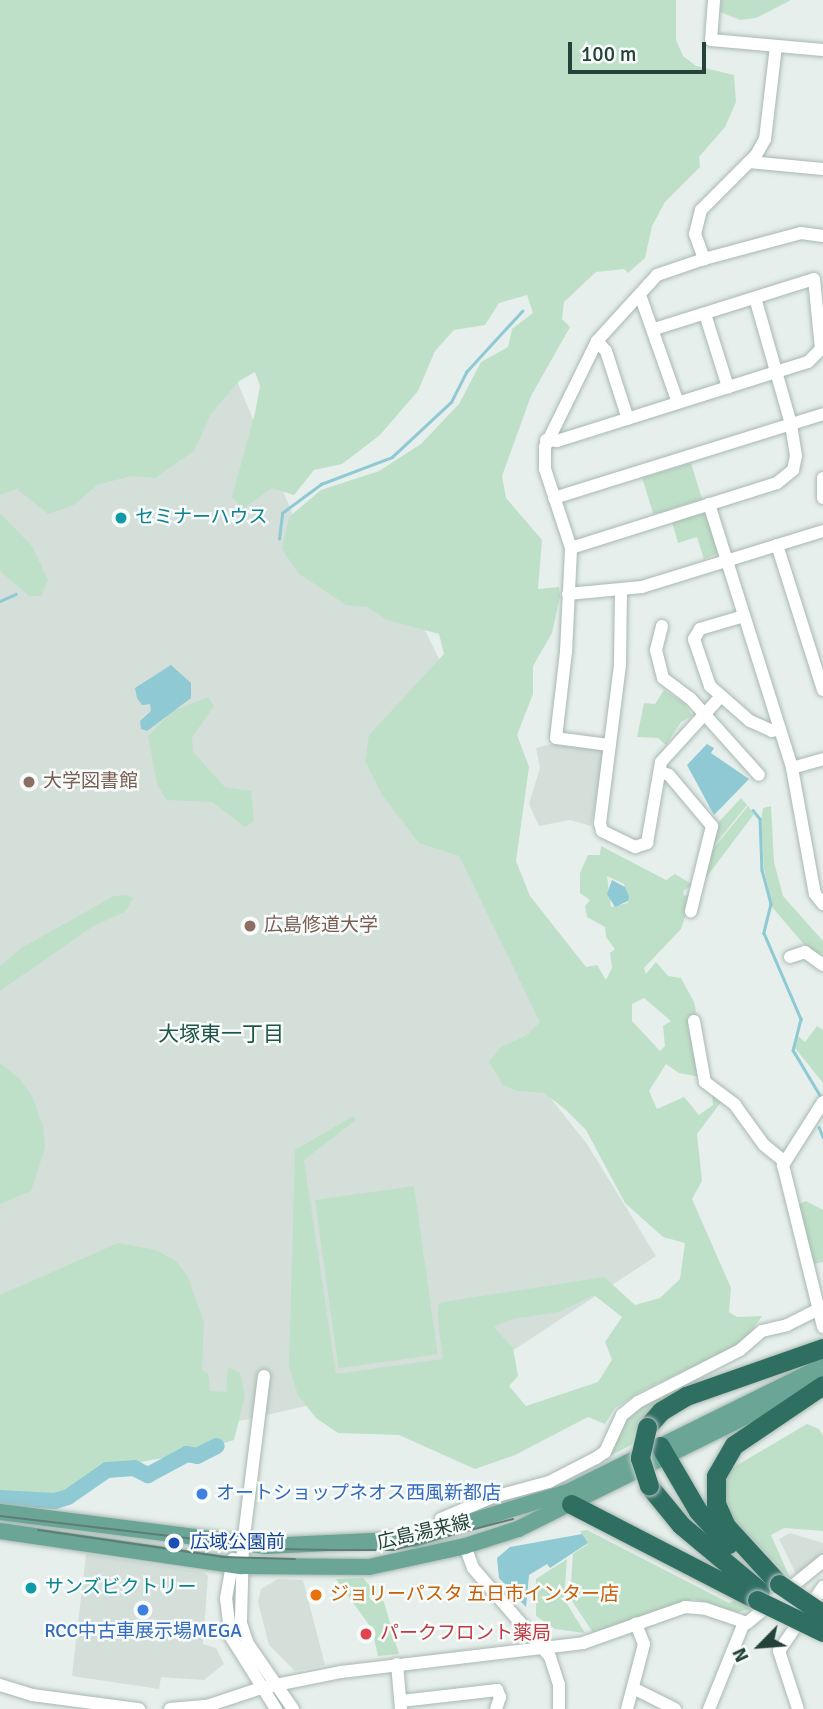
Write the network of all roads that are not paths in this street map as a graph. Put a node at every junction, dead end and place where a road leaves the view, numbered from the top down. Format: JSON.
{"nodes":[{"id":1,"x":714,"y":0,"type":"edge"},
{"id":2,"x":776,"y":46,"type":"junction"},
{"id":3,"x":823,"y":50,"type":"edge"},
{"id":4,"x":749,"y":162,"type":"junction"},
{"id":5,"x":823,"y":169,"type":"edge"},
{"id":6,"x":823,"y":236,"type":"edge"},
{"id":7,"x":704,"y":259,"type":"junction"},
{"id":8,"x":640,"y":295,"type":"junction"},
{"id":9,"x":755,"y":298,"type":"junction"},
{"id":10,"x":705,"y":314,"type":"junction"},
{"id":11,"x":654,"y":329,"type":"junction"},
{"id":12,"x":597,"y":341,"type":"junction"},
{"id":13,"x":778,"y":371,"type":"junction"},
{"id":14,"x":728,"y":387,"type":"junction"},
{"id":15,"x":678,"y":403,"type":"junction"},
{"id":16,"x":823,"y":414,"type":"edge"},
{"id":17,"x":628,"y":419,"type":"junction"},
{"id":18,"x":791,"y":424,"type":"junction"},
{"id":19,"x":547,"y":440,"type":"junction"},
{"id":20,"x":823,"y":478,"type":"edge"},
{"id":21,"x":554,"y":498,"type":"junction"},
{"id":22,"x":823,"y":498,"type":"edge"},
{"id":23,"x":709,"y":504,"type":"junction"},
{"id":24,"x":823,"y":531,"type":"edge"},
{"id":25,"x":777,"y":545,"type":"junction"},
{"id":26,"x":570,"y":548,"type":"junction"},
{"id":27,"x":727,"y":561,"type":"junction"},
{"id":28,"x":621,"y":591,"type":"junction"},
{"id":29,"x":568,"y":594,"type":"junction"},
{"id":30,"x":744,"y":616,"type":"junction"},
{"id":31,"x":662,"y":626,"type":"dead end"},
{"id":32,"x":823,"y":690,"type":"edge"},
{"id":33,"x":722,"y":696,"type":"junction"},
{"id":34,"x":703,"y":716,"type":"junction"},
{"id":35,"x":780,"y":729,"type":"junction"},
{"id":36,"x":609,"y":745,"type":"junction"},
{"id":37,"x":823,"y":759,"type":"edge"},
{"id":38,"x":792,"y":768,"type":"junction"},
{"id":39,"x":660,"y":772,"type":"junction"},
{"id":40,"x":759,"y":775,"type":"dead end"},
{"id":41,"x":823,"y":904,"type":"edge"},
{"id":42,"x":691,"y":911,"type":"dead end"},
{"id":43,"x":790,"y":957,"type":"dead end"},
{"id":44,"x":823,"y":965,"type":"edge"},
{"id":45,"x":694,"y":1021,"type":"dead end"},
{"id":46,"x":823,"y":1102,"type":"edge"},
{"id":47,"x":784,"y":1161,"type":"junction"},
{"id":48,"x":817,"y":1267,"type":"edge"},
{"id":49,"x":820,"y":1316,"type":"edge"},
{"id":50,"x":823,"y":1348,"type":"edge"},
{"id":51,"x":823,"y":1366,"type":"edge"},
{"id":52,"x":264,"y":1376,"type":"dead end"},
{"id":53,"x":823,"y":1378,"type":"edge"},
{"id":54,"x":823,"y":1385,"type":"edge"},
{"id":55,"x":663,"y":1452,"type":"junction"},
{"id":56,"x":571,"y":1504,"type":"junction"},
{"id":57,"x":0,"y":1513,"type":"edge"},
{"id":58,"x":0,"y":1531,"type":"edge"},
{"id":59,"x":446,"y":1531,"type":"junction"},
{"id":60,"x":243,"y":1544,"type":"junction"},
{"id":61,"x":465,"y":1546,"type":"junction"},
{"id":62,"x":823,"y":1561,"type":"edge"},
{"id":63,"x":235,"y":1565,"type":"junction"},
{"id":64,"x":823,"y":1587,"type":"edge"},
{"id":65,"x":767,"y":1593,"type":"junction"},
{"id":66,"x":823,"y":1614,"type":"edge"},
{"id":67,"x":744,"y":1623,"type":"junction"},
{"id":68,"x":636,"y":1624,"type":"junction"},
{"id":69,"x":823,"y":1631,"type":"edge"},
{"id":70,"x":545,"y":1648,"type":"junction"},
{"id":71,"x":397,"y":1664,"type":"junction"},
{"id":72,"x":0,"y":1685,"type":"edge"},
{"id":73,"x":276,"y":1686,"type":"junction"},
{"id":74,"x":261,"y":1688,"type":"junction"},
{"id":75,"x":633,"y":1688,"type":"junction"},
{"id":76,"x":401,"y":1705,"type":"edge"},
{"id":77,"x":139,"y":1709,"type":"edge"},
{"id":78,"x":170,"y":1709,"type":"edge"},
{"id":79,"x":276,"y":1709,"type":"edge"},
{"id":80,"x":293,"y":1709,"type":"edge"},
{"id":81,"x":496,"y":1709,"type":"edge"},
{"id":82,"x":559,"y":1709,"type":"edge"},
{"id":83,"x":627,"y":1709,"type":"edge"},
{"id":84,"x":675,"y":1709,"type":"edge"},
{"id":85,"x":709,"y":1709,"type":"edge"},
{"id":86,"x":798,"y":1709,"type":"edge"}],
"edges":[{"from":1,"to":2,"type":"street"},
{"from":2,"to":3,"type":"street"},
{"from":2,"to":4,"type":"street"},
{"from":4,"to":5,"type":"street"},
{"from":4,"to":7,"type":"street"},
{"from":6,"to":7,"type":"street"},
{"from":7,"to":8,"type":"street"},
{"from":8,"to":11,"type":"street"},
{"from":8,"to":12,"type":"street"},
{"from":9,"to":10,"type":"street"},
{"from":9,"to":13,"type":"street"},
{"from":9,"to":13,"type":"street"},
{"from":10,"to":11,"type":"street"},
{"from":10,"to":14,"type":"street"},
{"from":11,"to":15,"type":"street"},
{"from":12,"to":17,"type":"street"},
{"from":12,"to":19,"type":"street"},
{"from":13,"to":14,"type":"street"},
{"from":13,"to":18,"type":"street"},
{"from":14,"to":15,"type":"street"},
{"from":15,"to":17,"type":"street"},
{"from":16,"to":18,"type":"street"},
{"from":17,"to":19,"type":"street"},
{"from":18,"to":21,"type":"street"},
{"from":18,"to":23,"type":"street"},
{"from":19,"to":21,"type":"street"},
{"from":20,"to":22,"type":"street"},
{"from":21,"to":26,"type":"street"},
{"from":23,"to":26,"type":"street"},
{"from":23,"to":27,"type":"street"},
{"from":24,"to":25,"type":"street"},
{"from":25,"to":27,"type":"street"},
{"from":25,"to":32,"type":"street"},
{"from":26,"to":29,"type":"street"},
{"from":27,"to":28,"type":"street"},
{"from":27,"to":30,"type":"street"},
{"from":28,"to":29,"type":"street"},
{"from":28,"to":36,"type":"street"},
{"from":29,"to":36,"type":"street"},
{"from":30,"to":33,"type":"street"},
{"from":30,"to":35,"type":"street"},
{"from":31,"to":34,"type":"street"},
{"from":33,"to":34,"type":"street"},
{"from":33,"to":35,"type":"street"},
{"from":34,"to":39,"type":"street"},
{"from":34,"to":40,"type":"street"},
{"from":35,"to":38,"type":"street"},
{"from":36,"to":39,"type":"street"},
{"from":37,"to":38,"type":"street"},
{"from":38,"to":41,"type":"street"},
{"from":39,"to":42,"type":"street"},
{"from":43,"to":44,"type":"street"},
{"from":45,"to":47,"type":"street"},
{"from":46,"to":47,"type":"street"},
{"from":47,"to":48,"type":"street"},
{"from":48,"to":49,"type":"street"},
{"from":49,"to":59,"type":"street"},
{"from":50,"to":65,"type":"highway","bridge":true},
{"from":51,"to":55,"type":"main road","name":"広島湯来線"},
{"from":52,"to":60,"type":"street"},
{"from":53,"to":55,"type":"main road","name":"広島湯来線"},
{"from":54,"to":65,"type":"highway"},
{"from":55,"to":56,"type":"main road","name":"広島湯来線"},
{"from":55,"to":59,"type":"main road","name":"広島湯来線"},
{"from":55,"to":65,"type":"highway"},
{"from":56,"to":61,"type":"main road","name":"広島湯来線"},
{"from":56,"to":65,"type":"highway"},
{"from":57,"to":60,"type":"main road","name":"広島湯来線"},
{"from":58,"to":63,"type":"main road","name":"広島湯来線"},
{"from":59,"to":60,"type":"main road","name":"広島湯来線"},
{"from":60,"to":63,"type":"street"},
{"from":61,"to":63,"type":"main road","name":"広島湯来線"},
{"from":61,"to":70,"type":"street"},
{"from":62,"to":67,"type":"street"},
{"from":63,"to":73,"type":"street"},
{"from":63,"to":74,"type":"street"},
{"from":64,"to":86,"type":"street"},
{"from":65,"to":66,"type":"highway","bridge":true},
{"from":65,"to":69,"type":"highway","bridge":true},
{"from":67,"to":68,"type":"street"},
{"from":67,"to":85,"type":"street"},
{"from":68,"to":70,"type":"street"},
{"from":68,"to":75,"type":"street"},
{"from":70,"to":71,"type":"street"},
{"from":70,"to":82,"type":"street"},
{"from":71,"to":73,"type":"street"},
{"from":71,"to":76,"type":"street"},
{"from":72,"to":77,"type":"street"},
{"from":73,"to":74,"type":"street"},
{"from":73,"to":80,"type":"street"},
{"from":74,"to":78,"type":"street"},
{"from":74,"to":79,"type":"street"},
{"from":75,"to":83,"type":"street"},
{"from":75,"to":84,"type":"street"},
{"from":76,"to":81,"type":"street"}]}
